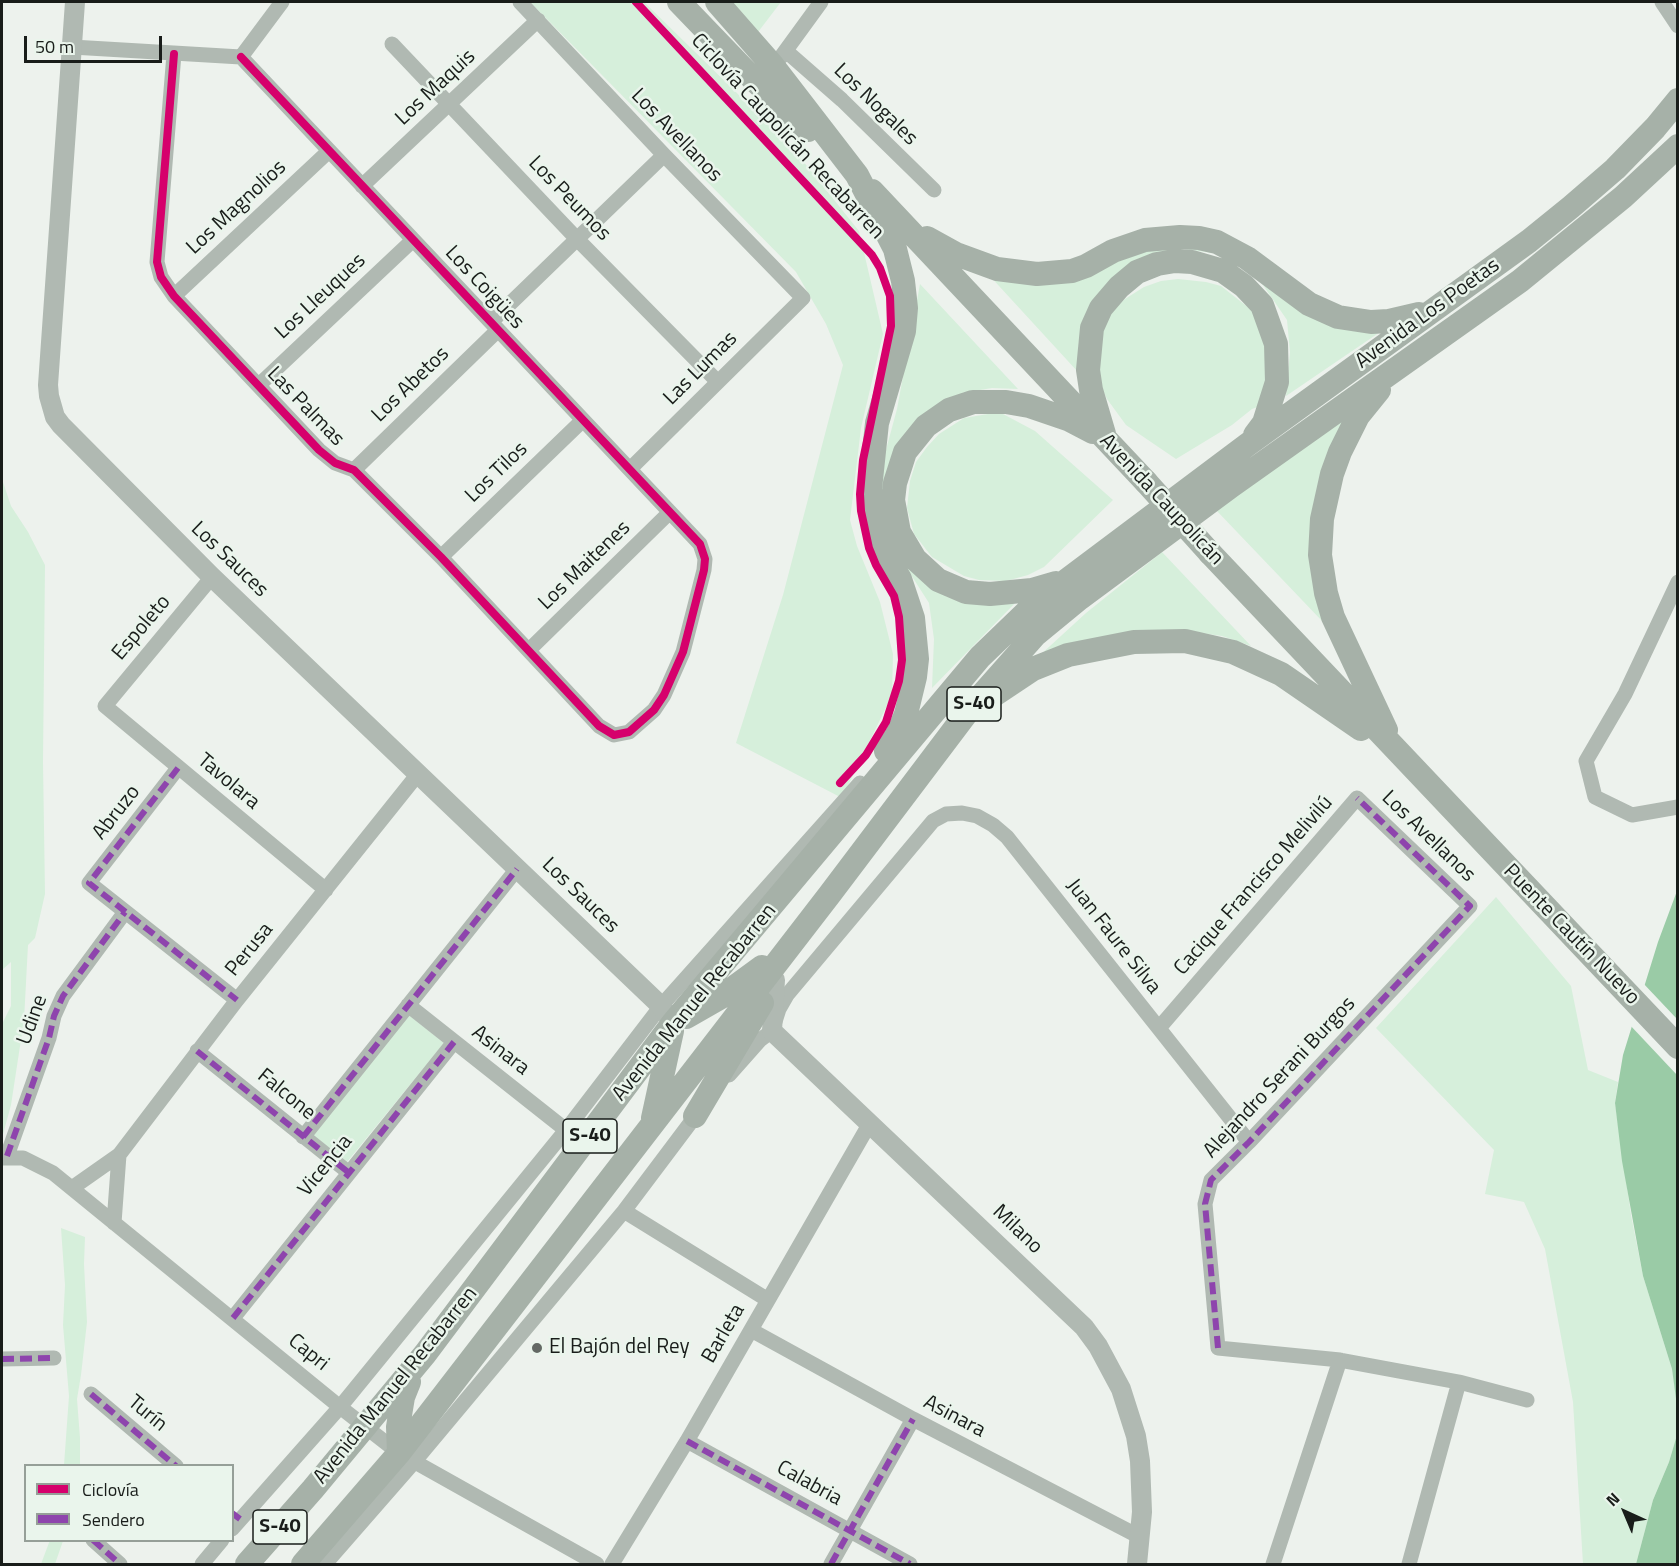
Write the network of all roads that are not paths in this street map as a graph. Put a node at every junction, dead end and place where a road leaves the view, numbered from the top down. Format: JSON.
{"nodes":[{"id":1,"x":75,"y":2,"type":"edge"},
{"id":2,"x":282,"y":2,"type":"edge"},
{"id":3,"x":520,"y":2,"type":"edge"},
{"id":4,"x":679,"y":2,"type":"edge"},
{"id":5,"x":717,"y":2,"type":"edge"},
{"id":6,"x":821,"y":2,"type":"edge"},
{"id":7,"x":1662,"y":2,"type":"edge"},
{"id":8,"x":538,"y":20,"type":"junction"},
{"id":9,"x":1677,"y":26,"type":"edge"},
{"id":10,"x":392,"y":44,"type":"dead end"},
{"id":11,"x":72,"y":47,"type":"junction"},
{"id":12,"x":174,"y":54,"type":"junction"},
{"id":13,"x":241,"y":57,"type":"junction"},
{"id":14,"x":780,"y":59,"type":"junction"},
{"id":15,"x":1677,"y":100,"type":"edge"},
{"id":16,"x":450,"y":103,"type":"junction"},
{"id":17,"x":1677,"y":146,"type":"edge"},
{"id":18,"x":329,"y":150,"type":"junction"},
{"id":19,"x":664,"y":155,"type":"junction"},
{"id":20,"x":857,"y":175,"type":"junction"},
{"id":21,"x":362,"y":186,"type":"junction"},
{"id":22,"x":934,"y":190,"type":"dead end"},
{"id":23,"x":902,"y":220,"type":"junction"},
{"id":24,"x":577,"y":239,"type":"junction"},
{"id":25,"x":413,"y":240,"type":"junction"},
{"id":26,"x":174,"y":296,"type":"junction"},
{"id":27,"x":803,"y":298,"type":"joint"},
{"id":28,"x":1440,"y":304,"type":"junction"},
{"id":29,"x":494,"y":326,"type":"junction"},
{"id":30,"x":1406,"y":361,"type":"junction"},
{"id":31,"x":718,"y":382,"type":"junction"},
{"id":32,"x":259,"y":385,"type":"junction"},
{"id":33,"x":583,"y":420,"type":"junction"},
{"id":34,"x":1105,"y":439,"type":"junction"},
{"id":35,"x":1247,"y":445,"type":"junction"},
{"id":36,"x":630,"y":469,"type":"junction"},
{"id":37,"x":354,"y":470,"type":"junction"},
{"id":38,"x":1161,"y":508,"type":"joint"},
{"id":39,"x":670,"y":512,"type":"junction"},
{"id":40,"x":1178,"y":526,"type":"joint"},
{"id":41,"x":441,"y":557,"type":"junction"},
{"id":42,"x":212,"y":578,"type":"junction"},
{"id":43,"x":1067,"y":580,"type":"junction"},
{"id":44,"x":1677,"y":582,"type":"edge"},
{"id":45,"x":529,"y":650,"type":"junction"},
{"id":46,"x":105,"y":706,"type":"joint"},
{"id":47,"x":614,"y":735,"type":"joint"},
{"id":48,"x":947,"y":740,"type":"junction"},
{"id":49,"x":1396,"y":751,"type":"junction"},
{"id":50,"x":878,"y":762,"type":"junction"},
{"id":51,"x":178,"y":768,"type":"junction"},
{"id":52,"x":418,"y":774,"type":"junction"},
{"id":53,"x":1357,"y":798,"type":"joint"},
{"id":54,"x":1677,"y":807,"type":"edge"},
{"id":55,"x":846,"y":817,"type":"junction"},
{"id":56,"x":1465,"y":824,"type":"joint"},
{"id":57,"x":922,"y":834,"type":"joint"},
{"id":58,"x":517,"y":869,"type":"junction"},
{"id":59,"x":326,"y":890,"type":"junction"},
{"id":60,"x":1470,"y":906,"type":"joint"},
{"id":61,"x":125,"y":912,"type":"junction"},
{"id":62,"x":809,"y":920,"type":"junction"},
{"id":63,"x":795,"y":939,"type":"junction"},
{"id":64,"x":775,"y":980,"type":"junction"},
{"id":65,"x":237,"y":1000,"type":"junction"},
{"id":66,"x":408,"y":1005,"type":"junction"},
{"id":67,"x":667,"y":1015,"type":"junction"},
{"id":68,"x":1159,"y":1028,"type":"junction"},
{"id":69,"x":772,"y":1031,"type":"junction"},
{"id":70,"x":454,"y":1042,"type":"junction"},
{"id":71,"x":1677,"y":1047,"type":"edge"},
{"id":72,"x":197,"y":1051,"type":"junction"},
{"id":73,"x":695,"y":1116,"type":"junction"},
{"id":74,"x":870,"y":1123,"type":"junction"},
{"id":75,"x":652,"y":1124,"type":"junction"},
{"id":76,"x":566,"y":1130,"type":"junction"},
{"id":77,"x":303,"y":1137,"type":"junction"},
{"id":78,"x":1249,"y":1142,"type":"junction"},
{"id":79,"x":118,"y":1155,"type":"junction"},
{"id":80,"x":4,"y":1157,"type":"edge"},
{"id":81,"x":348,"y":1172,"type":"junction"},
{"id":82,"x":72,"y":1188,"type":"junction"},
{"id":83,"x":624,"y":1211,"type":"junction"},
{"id":84,"x":114,"y":1223,"type":"junction"},
{"id":85,"x":768,"y":1300,"type":"junction"},
{"id":86,"x":232,"y":1318,"type":"junction"},
{"id":87,"x":751,"y":1330,"type":"junction"},
{"id":88,"x":425,"y":1354,"type":"junction"},
{"id":89,"x":54,"y":1358,"type":"dead end"},
{"id":90,"x":2,"y":1359,"type":"edge"},
{"id":91,"x":1340,"y":1360,"type":"junction"},
{"id":92,"x":1459,"y":1382,"type":"junction"},
{"id":93,"x":91,"y":1394,"type":"dead end"},
{"id":94,"x":1527,"y":1400,"type":"dead end"},
{"id":95,"x":340,"y":1407,"type":"junction"},
{"id":96,"x":913,"y":1419,"type":"junction"},
{"id":97,"x":366,"y":1427,"type":"junction"},
{"id":98,"x":687,"y":1440,"type":"junction"},
{"id":99,"x":406,"y":1458,"type":"junction"},
{"id":100,"x":174,"y":1464,"type":"edge"},
{"id":101,"x":235,"y":1520,"type":"edge"},
{"id":102,"x":850,"y":1531,"type":"junction"},
{"id":103,"x":1140,"y":1537,"type":"junction"},
{"id":104,"x":95,"y":1542,"type":"edge"},
{"id":105,"x":220,"y":1542,"type":"edge"},
{"id":106,"x":120,"y":1564,"type":"edge"},
{"id":107,"x":202,"y":1564,"type":"edge"},
{"id":108,"x":247,"y":1564,"type":"edge"},
{"id":109,"x":303,"y":1564,"type":"edge"},
{"id":110,"x":326,"y":1564,"type":"edge"},
{"id":111,"x":597,"y":1564,"type":"edge"},
{"id":112,"x":612,"y":1564,"type":"edge"},
{"id":113,"x":831,"y":1564,"type":"edge"},
{"id":114,"x":910,"y":1564,"type":"edge"},
{"id":115,"x":1137,"y":1564,"type":"edge"},
{"id":116,"x":1273,"y":1564,"type":"edge"},
{"id":117,"x":1409,"y":1564,"type":"edge"}],
"edges":[{"from":1,"to":11,"type":"street","name":"Los Sauces"},
{"from":2,"to":13,"type":"street"},
{"from":3,"to":8,"type":"street","name":"Los Avellanos"},
{"from":4,"to":20,"type":"main road","name":"Avenida Caupolicán"},
{"from":5,"to":14,"type":"main road","name":"Avenida Caupolicán"},
{"from":6,"to":14,"type":"street"},
{"from":7,"to":9,"type":"street"},
{"from":8,"to":16,"type":"street","name":"Los Maquis"},
{"from":8,"to":19,"type":"street","name":"Los Avellanos"},
{"from":10,"to":16,"type":"street","name":"Los Peumos"},
{"from":11,"to":12,"type":"street"},
{"from":11,"to":42,"type":"street","name":"Los Sauces"},
{"from":12,"to":13,"type":"street"},
{"from":12,"to":26,"type":"street","name":"Las Palmas"},
{"from":13,"to":18,"type":"street","name":"Los Coigües"},
{"from":14,"to":20,"type":"main road","name":"Avenida Caupolicán"},
{"from":14,"to":22,"type":"street","name":"Los Nogales"},
{"from":15,"to":28,"type":"main road","name":"Avenida Los Poetas"},
{"from":16,"to":21,"type":"street","name":"Los Maquis"},
{"from":16,"to":24,"type":"street","name":"Los Peumos"},
{"from":17,"to":30,"type":"main road","name":"Avenida Los Poetas"},
{"from":18,"to":21,"type":"street","name":"Los Coigües"},
{"from":18,"to":26,"type":"street","name":"Los Magnolios"},
{"from":19,"to":24,"type":"street","name":"Los Abetos"},
{"from":19,"to":27,"type":"street","name":"Los Avellanos"},
{"from":20,"to":23,"type":"main road","name":"Avenida Caupolicán"},
{"from":20,"to":50,"type":"main road"},
{"from":21,"to":25,"type":"street","name":"Los Coigües"},
{"from":23,"to":28,"type":"main road"},
{"from":23,"to":34,"type":"main road","name":"Avenida Caupolicán"},
{"from":24,"to":29,"type":"street","name":"Los Abetos"},
{"from":24,"to":31,"type":"street","name":"Los Peumos"},
{"from":25,"to":29,"type":"street","name":"Los Coigües"},
{"from":25,"to":32,"type":"street","name":"Los Lleuques"},
{"from":26,"to":32,"type":"street","name":"Las Palmas"},
{"from":27,"to":31,"type":"street","name":"Las Lumas"},
{"from":28,"to":35,"type":"main road","name":"Avenida Los Poetas"},
{"from":29,"to":33,"type":"street","name":"Los Coigües"},
{"from":29,"to":37,"type":"street","name":"Los Abetos"},
{"from":30,"to":40,"type":"main road","name":"Avenida Los Poetas"},
{"from":30,"to":49,"type":"main road"},
{"from":31,"to":36,"type":"street","name":"Las Lumas"},
{"from":32,"to":37,"type":"street","name":"Las Palmas"},
{"from":33,"to":36,"type":"street","name":"Los Coigües"},
{"from":33,"to":41,"type":"street","name":"Los Tilos"},
{"from":34,"to":35,"type":"main road"},
{"from":34,"to":43,"type":"main road"},
{"from":34,"to":49,"type":"main road","name":"Avenida Caupolicán","bridge":true},
{"from":35,"to":38,"type":"main road","name":"Avenida Los Poetas"},
{"from":36,"to":39,"type":"street","name":"Los Coigües"},
{"from":37,"to":41,"type":"street","name":"Las Palmas"},
{"from":38,"to":43,"type":"main road","name":"Avenida Manuel Recabarren","number":"S-40"},
{"from":39,"to":45,"type":"street","name":"Los Maitenes"},
{"from":39,"to":47,"type":"street","name":"Los Coigües"},
{"from":40,"to":48,"type":"main road","name":"Avenida Manuel Recabarren","number":"S-40"},
{"from":41,"to":45,"type":"street","name":"Las Palmas"},
{"from":42,"to":46,"type":"street","name":"Espoleto"},
{"from":42,"to":52,"type":"street","name":"Los Sauces"},
{"from":43,"to":55,"type":"main road","name":"Avenida Manuel Recabarren","number":"S-40"},
{"from":44,"to":54,"type":"street"},
{"from":45,"to":47,"type":"street","name":"Las Palmas"},
{"from":46,"to":51,"type":"street","name":"Tavolara"},
{"from":48,"to":49,"type":"main road"},
{"from":48,"to":62,"type":"main road","name":"Avenida Manuel Recabarren","number":"S-40"},
{"from":49,"to":56,"type":"main road","name":"Avenida Caupolicán"},
{"from":50,"to":55,"type":"main road"},
{"from":50,"to":67,"type":"street","name":"Avenida Manuel Recabarren"},
{"from":51,"to":59,"type":"street","name":"Tavolara"},
{"from":51,"to":61,"type":"street","name":"Abruzo"},
{"from":52,"to":58,"type":"street","name":"Los Sauces"},
{"from":52,"to":59,"type":"street","name":"Perusa"},
{"from":53,"to":60,"type":"street","name":"Los Avellanos"},
{"from":53,"to":68,"type":"street","name":"Cacique Francisco Melivilú"},
{"from":55,"to":67,"type":"main road","name":"Avenida Manuel Recabarren","number":"S-40"},
{"from":56,"to":71,"type":"main road","name":"Puente Cautín Nuevo"},
{"from":57,"to":68,"type":"street","name":"Juan Faure Silva"},
{"from":57,"to":69,"type":"street","name":"Avenida Manuel Recabarren"},
{"from":58,"to":66,"type":"street","name":"Vicencia"},
{"from":58,"to":67,"type":"street","name":"Los Sauces"},
{"from":59,"to":65,"type":"street","name":"Perusa"},
{"from":60,"to":78,"type":"street","name":"Alejandro Serani Burgos"},
{"from":61,"to":65,"type":"street"},
{"from":61,"to":80,"type":"street","name":"Udine"},
{"from":62,"to":63,"type":"main road","name":"Avenida Manuel Recabarren","number":"S-40"},
{"from":62,"to":64,"type":"main road"},
{"from":63,"to":67,"type":"main road"},
{"from":63,"to":75,"type":"main road","name":"Avenida Manuel Recabarren","number":"S-40"},
{"from":64,"to":69,"type":"street"},
{"from":64,"to":73,"type":"main road"},
{"from":65,"to":72,"type":"street","name":"Perusa"},
{"from":66,"to":70,"type":"street","name":"Asinara"},
{"from":66,"to":77,"type":"street","name":"Vicencia"},
{"from":67,"to":75,"type":"main road"},
{"from":67,"to":76,"type":"street","name":"Avenida Manuel Recabarren"},
{"from":67,"to":88,"type":"main road","name":"Avenida Manuel Recabarren","number":"S-40"},
{"from":68,"to":78,"type":"street","name":"Juan Faure Silva"},
{"from":69,"to":73,"type":"street","name":"Avenida Manuel Recabarren"},
{"from":69,"to":74,"type":"street","name":"Milano"},
{"from":70,"to":76,"type":"street","name":"Asinara"},
{"from":70,"to":81,"type":"street","name":"Vicencia"},
{"from":72,"to":77,"type":"street","name":"Falcone"},
{"from":72,"to":79,"type":"street","name":"Perusa"},
{"from":73,"to":83,"type":"street","name":"Avenida Manuel Recabarren"},
{"from":74,"to":85,"type":"street","name":"Barleta"},
{"from":74,"to":103,"type":"street","name":"Milano"},
{"from":75,"to":99,"type":"main road","name":"Avenida Manuel Recabarren","number":"S-40"},
{"from":76,"to":95,"type":"street","name":"Avenida Manuel Recabarren"},
{"from":77,"to":81,"type":"street","name":"Falcone"},
{"from":78,"to":91,"type":"street","name":"Alejandro Serani Burgos"},
{"from":79,"to":82,"type":"street","name":"Perusa"},
{"from":79,"to":84,"type":"street"},
{"from":80,"to":82,"type":"street","name":"Capri"},
{"from":81,"to":86,"type":"street","name":"Vicencia"},
{"from":82,"to":84,"type":"street","name":"Capri"},
{"from":83,"to":85,"type":"street"},
{"from":83,"to":99,"type":"street","name":"Avenida Manuel Recabarren"},
{"from":84,"to":86,"type":"street","name":"Capri"},
{"from":85,"to":87,"type":"street","name":"Barleta"},
{"from":86,"to":95,"type":"street","name":"Capri"},
{"from":87,"to":96,"type":"street","name":"Asinara"},
{"from":87,"to":98,"type":"street","name":"Barleta"},
{"from":88,"to":97,"type":"main road","name":"Avenida Manuel Recabarren","number":"S-40"},
{"from":88,"to":99,"type":"main road"},
{"from":89,"to":90,"type":"street"},
{"from":91,"to":92,"type":"street"},
{"from":91,"to":116,"type":"street"},
{"from":92,"to":94,"type":"street"},
{"from":92,"to":117,"type":"street"},
{"from":93,"to":100,"type":"street","name":"Turín"},
{"from":95,"to":97,"type":"street","name":"Capri"},
{"from":95,"to":101,"type":"street","name":"Avenida Manuel Recabarren"},
{"from":96,"to":102,"type":"street"},
{"from":96,"to":103,"type":"street","name":"Asinara"},
{"from":97,"to":99,"type":"street","name":"Capri"},
{"from":97,"to":108,"type":"main road","name":"Avenida Manuel Recabarren","number":"S-40"},
{"from":98,"to":102,"type":"street","name":"Calabria"},
{"from":98,"to":112,"type":"street","name":"Barleta"},
{"from":99,"to":109,"type":"main road","name":"Avenida Manuel Recabarren","number":"S-40"},
{"from":99,"to":110,"type":"street","name":"Avenida Manuel Recabarren"},
{"from":99,"to":111,"type":"street","name":"Capri"},
{"from":102,"to":113,"type":"street"},
{"from":102,"to":114,"type":"street","name":"Calabria"},
{"from":103,"to":115,"type":"street","name":"Milano"},
{"from":104,"to":106,"type":"street"},
{"from":105,"to":107,"type":"street"}]}
